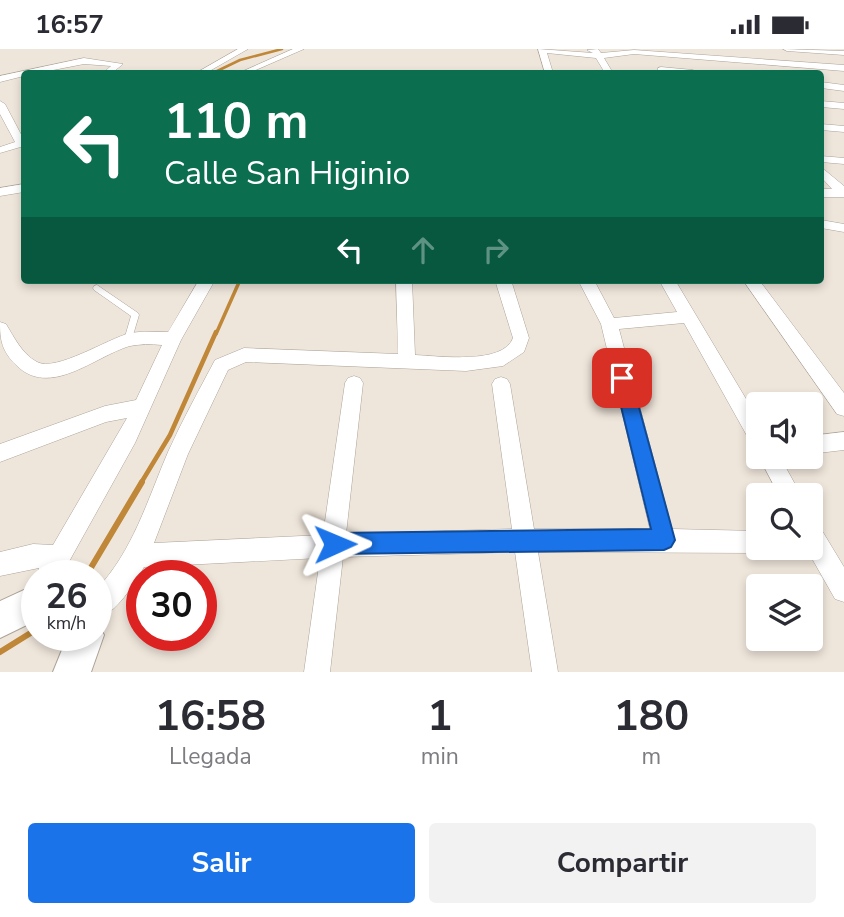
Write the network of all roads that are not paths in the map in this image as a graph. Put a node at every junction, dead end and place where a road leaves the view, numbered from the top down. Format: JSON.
{"nodes":[{"id":1,"x":244,"y":49,"type":"edge"},
{"id":2,"x":300,"y":49,"type":"edge"},
{"id":3,"x":579,"y":49,"type":"edge"},
{"id":4,"x":755,"y":49,"type":"edge"},
{"id":5,"x":787,"y":49,"type":"edge"},
{"id":6,"x":543,"y":50,"type":"edge"},
{"id":7,"x":701,"y":53,"type":"edge"},
{"id":8,"x":844,"y":53,"type":"edge"},
{"id":9,"x":598,"y":54,"type":"junction"},
{"id":10,"x":650,"y":54,"type":"junction"},
{"id":11,"x":773,"y":63,"type":"junction"},
{"id":12,"x":713,"y":65,"type":"dead end"},
{"id":13,"x":831,"y":68,"type":"junction"},
{"id":14,"x":844,"y":68,"type":"edge"},
{"id":15,"x":42,"y":70,"type":"edge"},
{"id":16,"x":112,"y":70,"type":"edge"},
{"id":17,"x":206,"y":70,"type":"edge"},
{"id":18,"x":250,"y":70,"type":"edge"},
{"id":19,"x":549,"y":70,"type":"edge"},
{"id":20,"x":607,"y":70,"type":"edge"},
{"id":21,"x":662,"y":70,"type":"edge"},
{"id":22,"x":21,"y":74,"type":"edge"},
{"id":23,"x":844,"y":77,"type":"edge"},
{"id":24,"x":0,"y":79,"type":"edge"},
{"id":25,"x":824,"y":85,"type":"edge"},
{"id":26,"x":844,"y":88,"type":"edge"},
{"id":27,"x":0,"y":104,"type":"edge"},
{"id":28,"x":824,"y":104,"type":"edge"},
{"id":29,"x":844,"y":106,"type":"edge"},
{"id":30,"x":824,"y":127,"type":"edge"},
{"id":31,"x":844,"y":129,"type":"edge"},
{"id":32,"x":0,"y":150,"type":"edge"},
{"id":33,"x":824,"y":159,"type":"edge"},
{"id":34,"x":844,"y":161,"type":"edge"},
{"id":35,"x":824,"y":174,"type":"edge"},
{"id":36,"x":21,"y":188,"type":"edge"},
{"id":37,"x":0,"y":192,"type":"edge"},
{"id":38,"x":844,"y":192,"type":"edge"},
{"id":39,"x":824,"y":193,"type":"edge"},
{"id":40,"x":824,"y":225,"type":"edge"},
{"id":41,"x":844,"y":228,"type":"edge"},
{"id":42,"x":205,"y":284,"type":"edge"},
{"id":43,"x":404,"y":284,"type":"edge"},
{"id":44,"x":504,"y":284,"type":"edge"},
{"id":45,"x":588,"y":284,"type":"edge"},
{"id":46,"x":669,"y":284,"type":"edge"},
{"id":47,"x":754,"y":284,"type":"edge"},
{"id":48,"x":97,"y":288,"type":"dead end"},
{"id":49,"x":688,"y":317,"type":"junction"},
{"id":50,"x":608,"y":324,"type":"junction"},
{"id":51,"x":0,"y":328,"type":"edge"},
{"id":52,"x":173,"y":339,"type":"junction"},
{"id":53,"x":128,"y":341,"type":"junction"},
{"id":54,"x":6,"y":354,"type":"edge"},
{"id":55,"x":407,"y":361,"type":"junction"},
{"id":56,"x":354,"y":383,"type":"dead end"},
{"id":57,"x":501,"y":384,"type":"dead end"},
{"id":58,"x":141,"y":407,"type":"junction"},
{"id":59,"x":844,"y":408,"type":"edge"},
{"id":60,"x":746,"y":416,"type":"edge"},
{"id":61,"x":844,"y":441,"type":"edge"},
{"id":62,"x":823,"y":443,"type":"edge"},
{"id":63,"x":0,"y":453,"type":"edge"},
{"id":64,"x":523,"y":540,"type":"junction"},
{"id":65,"x":664,"y":540,"type":"junction"},
{"id":66,"x":746,"y":542,"type":"edge"},
{"id":67,"x":335,"y":544,"type":"junction"},
{"id":68,"x":137,"y":556,"type":"junction"},
{"id":69,"x":823,"y":557,"type":"edge"},
{"id":70,"x":34,"y":560,"type":"edge"},
{"id":71,"x":58,"y":560,"type":"edge"},
{"id":72,"x":0,"y":565,"type":"edge"},
{"id":73,"x":112,"y":590,"type":"edge"},
{"id":74,"x":844,"y":590,"type":"edge"},
{"id":75,"x":21,"y":603,"type":"edge"},
{"id":76,"x":0,"y":620,"type":"edge"},
{"id":77,"x":80,"y":651,"type":"edge"},
{"id":78,"x":72,"y":672,"type":"edge"},
{"id":79,"x":317,"y":672,"type":"edge"},
{"id":80,"x":545,"y":672,"type":"edge"}],
"edges":[{"from":1,"to":17,"type":"street"},
{"from":2,"to":18,"type":"street"},
{"from":3,"to":9,"type":"street"},
{"from":4,"to":11,"type":"street"},
{"from":5,"to":8,"type":"street"},
{"from":6,"to":9,"type":"street"},
{"from":6,"to":19,"type":"street"},
{"from":7,"to":10,"type":"street"},
{"from":7,"to":11,"type":"street"},
{"from":7,"to":12,"type":"street"},
{"from":9,"to":10,"type":"street"},
{"from":9,"to":20,"type":"street"},
{"from":10,"to":21,"type":"street"},
{"from":11,"to":13,"type":"street"},
{"from":13,"to":14,"type":"street"},
{"from":13,"to":23,"type":"street"},
{"from":15,"to":16,"type":"street"},
{"from":22,"to":24,"type":"street"},
{"from":25,"to":26,"type":"street"},
{"from":27,"to":32,"type":"street"},
{"from":28,"to":29,"type":"street"},
{"from":30,"to":31,"type":"street"},
{"from":33,"to":34,"type":"street"},
{"from":35,"to":38,"type":"street"},
{"from":36,"to":37,"type":"street"},
{"from":38,"to":39,"type":"street"},
{"from":40,"to":41,"type":"street"},
{"from":42,"to":52,"type":"street"},
{"from":43,"to":55,"type":"street"},
{"from":44,"to":55,"type":"street"},
{"from":45,"to":50,"type":"street"},
{"from":46,"to":49,"type":"street"},
{"from":47,"to":59,"type":"street"},
{"from":48,"to":53,"type":"lane"},
{"from":49,"to":50,"type":"street"},
{"from":49,"to":60,"type":"street"},
{"from":50,"to":65,"type":"street"},
{"from":51,"to":54,"type":"street"},
{"from":52,"to":53,"type":"street"},
{"from":52,"to":58,"type":"street"},
{"from":53,"to":54,"type":"street"},
{"from":55,"to":68,"type":"street"},
{"from":56,"to":67,"type":"street"},
{"from":57,"to":64,"type":"street"},
{"from":58,"to":63,"type":"street"},
{"from":58,"to":71,"type":"street"},
{"from":61,"to":62,"type":"street"},
{"from":64,"to":65,"type":"street"},
{"from":64,"to":67,"type":"street"},
{"from":64,"to":80,"type":"street"},
{"from":65,"to":66,"type":"street"},
{"from":67,"to":68,"type":"street"},
{"from":67,"to":79,"type":"street"},
{"from":68,"to":73,"type":"street"},
{"from":69,"to":74,"type":"street"},
{"from":70,"to":72,"type":"street"},
{"from":75,"to":76,"type":"main road"},
{"from":77,"to":78,"type":"main road"}]}
